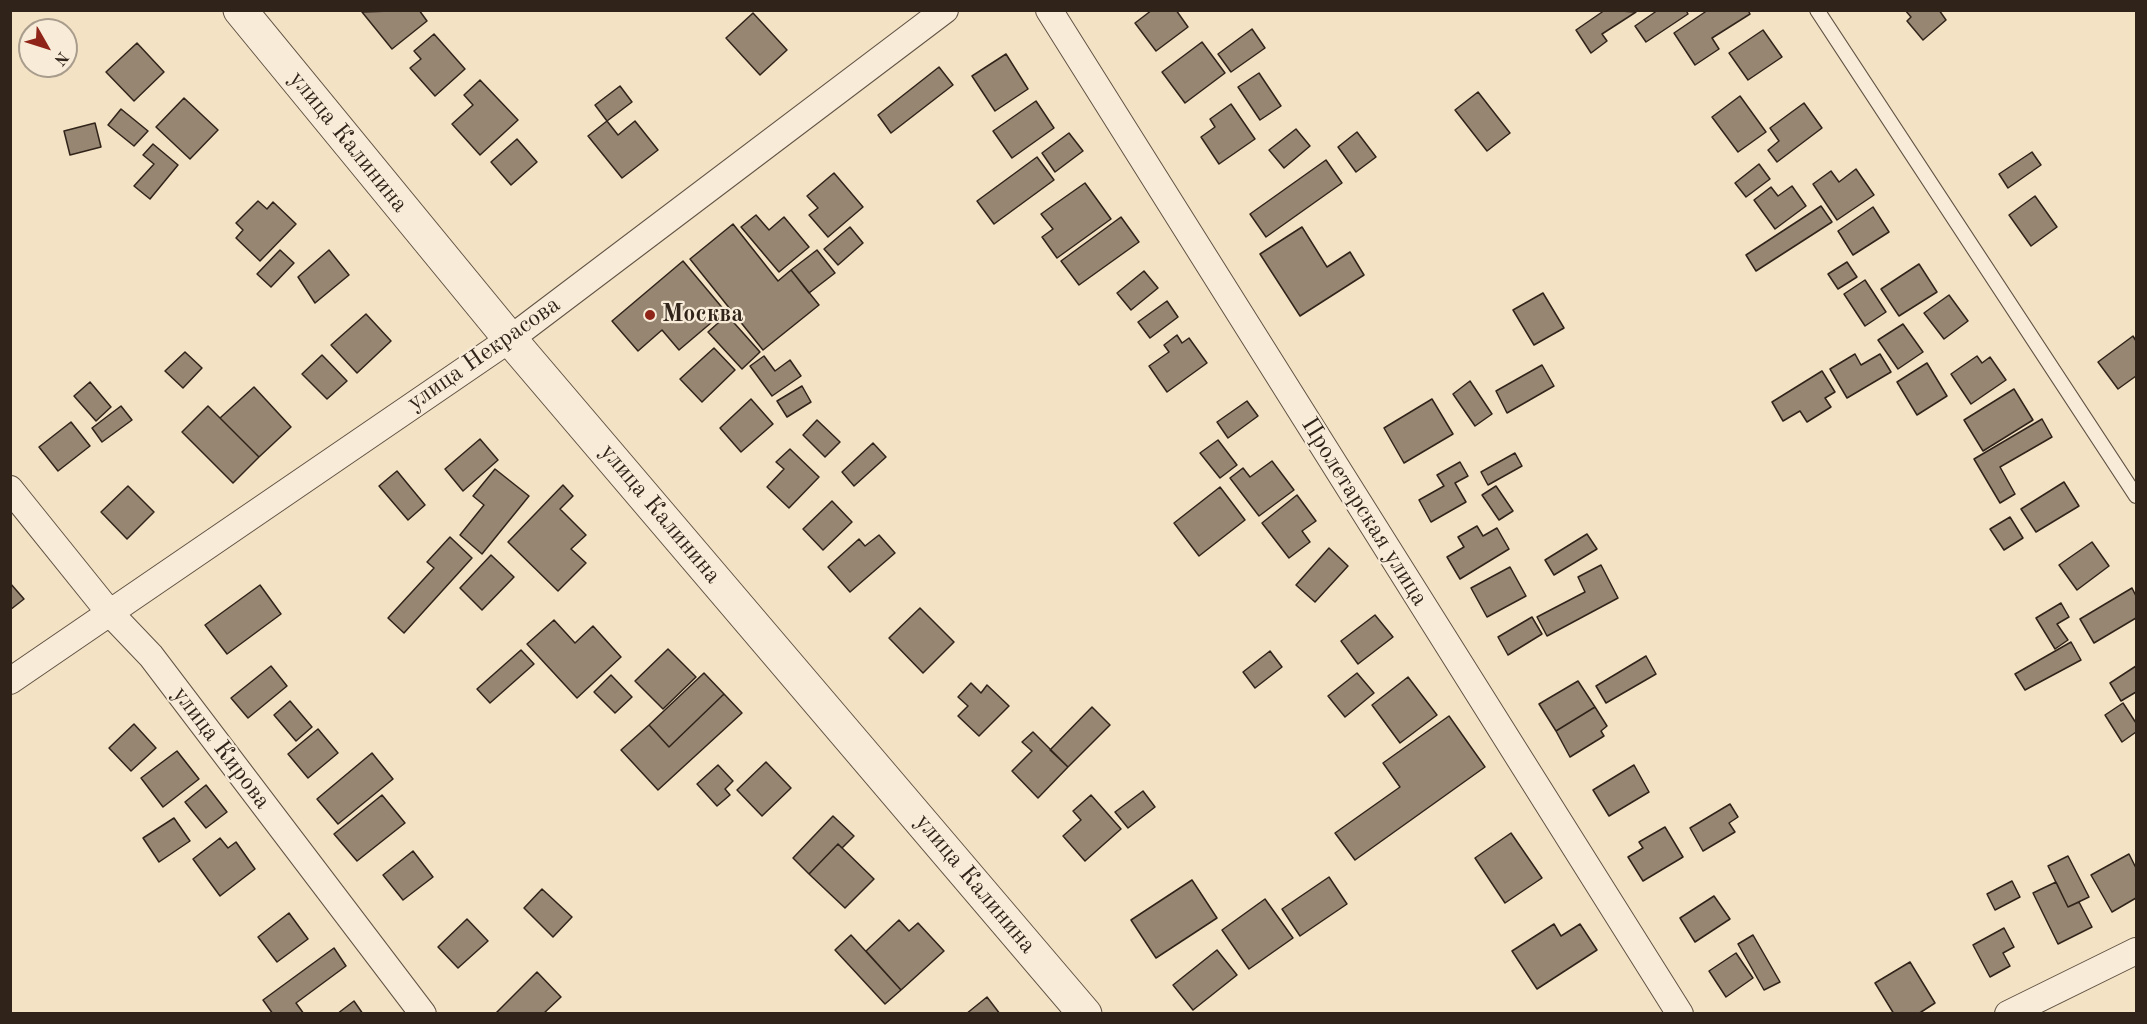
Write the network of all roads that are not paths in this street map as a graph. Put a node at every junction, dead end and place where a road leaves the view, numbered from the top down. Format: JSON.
{"nodes":[{"id":1,"x":240,"y":10,"type":"edge"},
{"id":2,"x":945,"y":10,"type":"edge"},
{"id":3,"x":1049,"y":10,"type":"edge"},
{"id":4,"x":1817,"y":10,"type":"edge"},
{"id":5,"x":510,"y":339,"type":"junction"},
{"id":6,"x":10,"y":489,"type":"edge"},
{"id":7,"x":2136,"y":496,"type":"edge"},
{"id":8,"x":109,"y":612,"type":"junction"},
{"id":9,"x":10,"y":681,"type":"edge"},
{"id":10,"x":2136,"y":951,"type":"edge"},
{"id":11,"x":423,"y":1014,"type":"edge"},
{"id":12,"x":1085,"y":1014,"type":"edge"},
{"id":13,"x":1680,"y":1014,"type":"edge"},
{"id":14,"x":2008,"y":1014,"type":"edge"}],
"edges":[{"from":1,"to":5,"type":"street","name":"улица Калинина"},
{"from":2,"to":5,"type":"street","name":"улица Некрасова"},
{"from":3,"to":13,"type":"street","name":"Пролетарская улица"},
{"from":4,"to":7,"type":"lane"},
{"from":5,"to":8,"type":"street","name":"улица Некрасова"},
{"from":5,"to":12,"type":"street","name":"улица Калинина"},
{"from":6,"to":8,"type":"street","name":"улица Кирова"},
{"from":8,"to":9,"type":"street","name":"улица Некрасова"},
{"from":8,"to":11,"type":"street","name":"улица Кирова"},
{"from":10,"to":14,"type":"street"}]}
